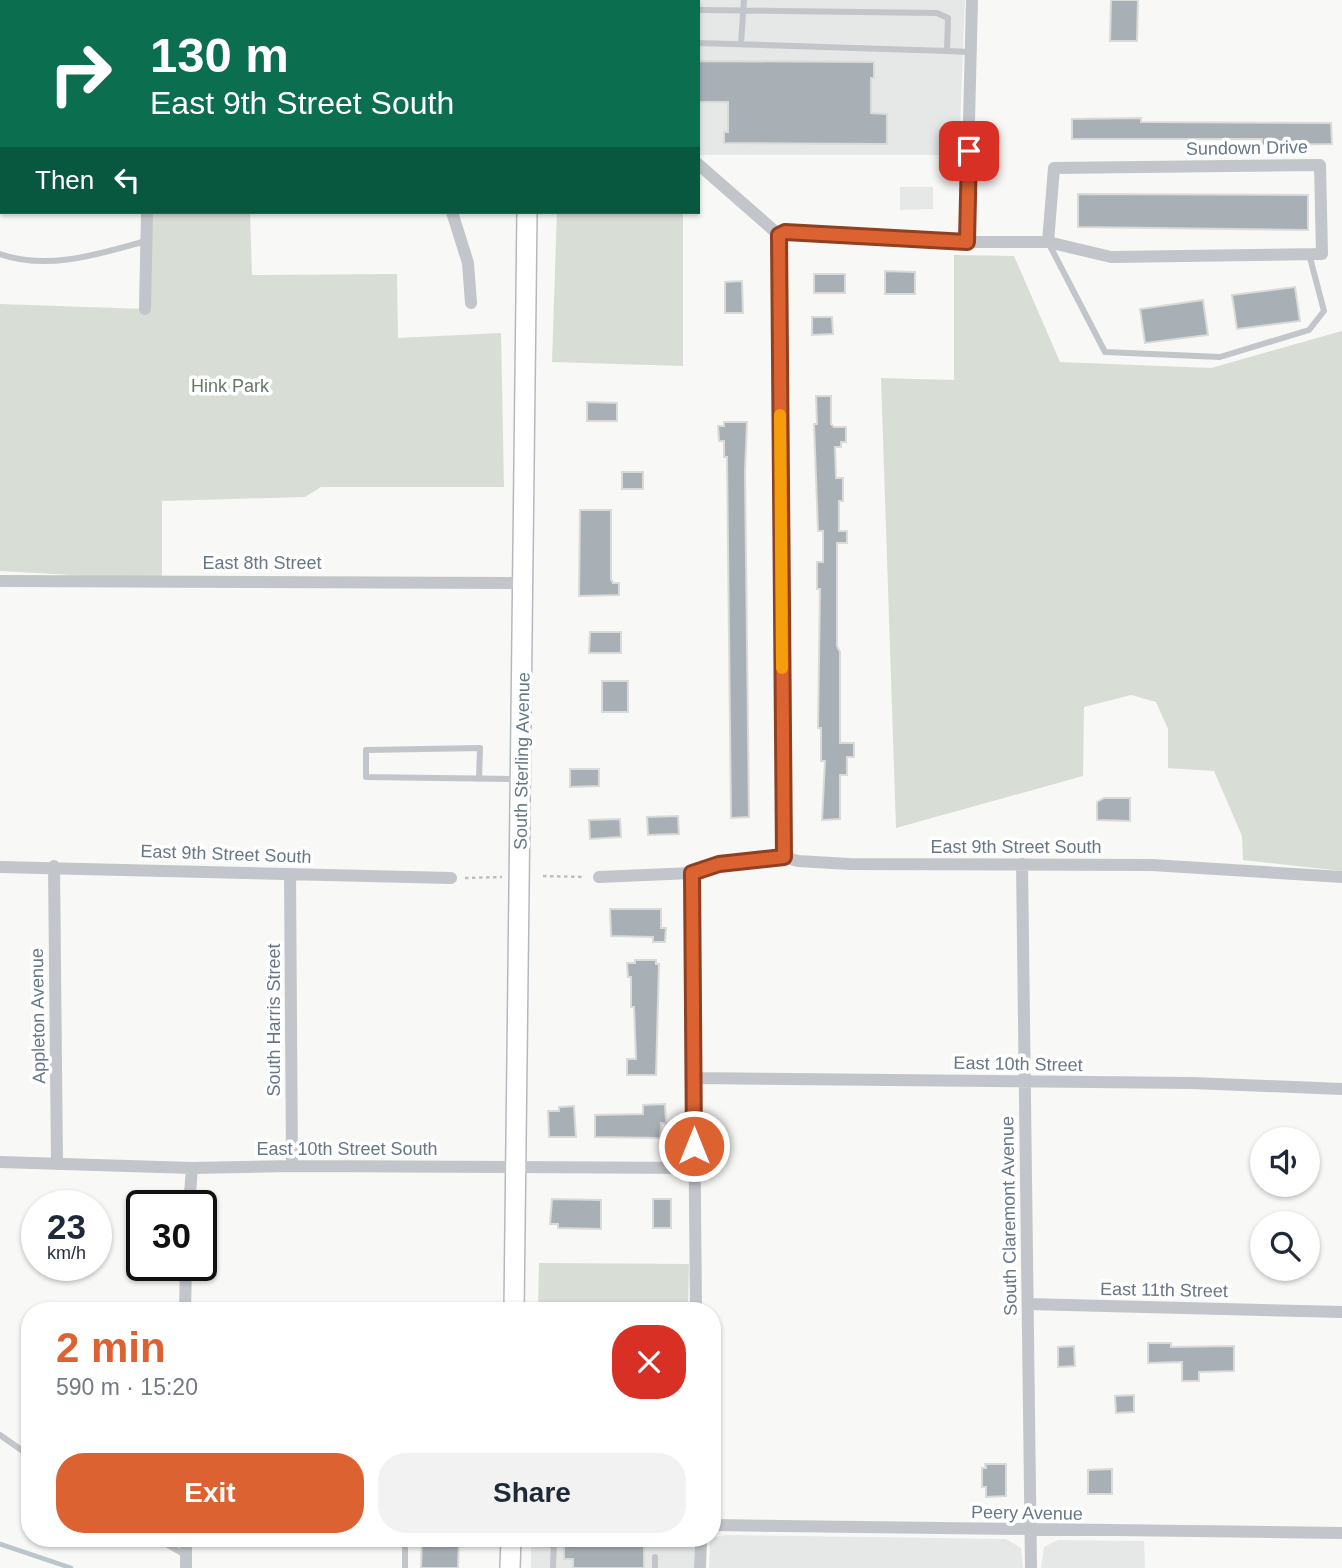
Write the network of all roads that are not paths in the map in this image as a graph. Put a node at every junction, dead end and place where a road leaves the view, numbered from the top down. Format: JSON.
{"nodes":[{"id":1,"x":744,"y":0,"type":"edge"},
{"id":2,"x":972,"y":0,"type":"edge"},
{"id":3,"x":700,"y":10,"type":"edge"},
{"id":4,"x":743,"y":10,"type":"junction"},
{"id":5,"x":700,"y":43,"type":"edge"},
{"id":6,"x":741,"y":44,"type":"junction"},
{"id":7,"x":947,"y":51,"type":"junction"},
{"id":8,"x":971,"y":52,"type":"junction"},
{"id":9,"x":700,"y":166,"type":"edge"},
{"id":10,"x":147,"y":214,"type":"edge"},
{"id":11,"x":453,"y":214,"type":"edge"},
{"id":12,"x":527,"y":214,"type":"edge"},
{"id":13,"x":779,"y":235,"type":"junction"},
{"id":14,"x":146,"y":241,"type":"junction"},
{"id":15,"x":967,"y":242,"type":"junction"},
{"id":16,"x":1048,"y":243,"type":"junction"},
{"id":17,"x":0,"y":254,"type":"edge"},
{"id":18,"x":1309,"y":254,"type":"junction"},
{"id":19,"x":471,"y":303,"type":"dead end"},
{"id":20,"x":145,"y":309,"type":"dead end"},
{"id":21,"x":0,"y":581,"type":"edge"},
{"id":22,"x":524,"y":583,"type":"junction"},
{"id":23,"x":479,"y":779,"type":"junction"},
{"id":24,"x":521,"y":779,"type":"junction"},
{"id":25,"x":784,"y":857,"type":"junction"},
{"id":26,"x":1022,"y":864,"type":"junction"},
{"id":27,"x":54,"y":866,"type":"junction"},
{"id":28,"x":0,"y":867,"type":"edge"},
{"id":29,"x":692,"y":873,"type":"junction"},
{"id":30,"x":290,"y":874,"type":"junction"},
{"id":31,"x":599,"y":877,"type":"road end"},
{"id":32,"x":1342,"y":877,"type":"edge"},
{"id":33,"x":451,"y":878,"type":"road end"},
{"id":34,"x":693,"y":1078,"type":"junction"},
{"id":35,"x":1025,"y":1082,"type":"junction"},
{"id":36,"x":1342,"y":1089,"type":"edge"},
{"id":37,"x":0,"y":1162,"type":"edge"},
{"id":38,"x":57,"y":1164,"type":"junction"},
{"id":39,"x":292,"y":1166,"type":"junction"},
{"id":40,"x":192,"y":1168,"type":"junction"},
{"id":41,"x":516,"y":1168,"type":"junction"},
{"id":42,"x":694,"y":1168,"type":"junction"},
{"id":43,"x":190,"y":1190,"type":"edge"},
{"id":44,"x":186,"y":1281,"type":"edge"},
{"id":45,"x":185,"y":1302,"type":"edge"},
{"id":46,"x":514,"y":1302,"type":"edge"},
{"id":47,"x":696,"y":1302,"type":"edge"},
{"id":48,"x":1028,"y":1304,"type":"junction"},
{"id":49,"x":1342,"y":1312,"type":"edge"},
{"id":50,"x":0,"y":1435,"type":"edge"},
{"id":51,"x":21,"y":1450,"type":"edge"},
{"id":52,"x":721,"y":1525,"type":"edge"},
{"id":53,"x":1030,"y":1531,"type":"junction"},
{"id":54,"x":1342,"y":1533,"type":"edge"},
{"id":55,"x":168,"y":1547,"type":"edge"},
{"id":56,"x":405,"y":1547,"type":"edge"},
{"id":57,"x":511,"y":1547,"type":"edge"},
{"id":58,"x":554,"y":1547,"type":"edge"},
{"id":59,"x":701,"y":1547,"type":"edge"},
{"id":60,"x":655,"y":1557,"type":"dead end"},
{"id":61,"x":187,"y":1562,"type":"edge"},
{"id":62,"x":405,"y":1568,"type":"edge"},
{"id":63,"x":510,"y":1568,"type":"edge"},
{"id":64,"x":553,"y":1568,"type":"edge"},
{"id":65,"x":655,"y":1568,"type":"edge"},
{"id":66,"x":701,"y":1568,"type":"edge"},
{"id":67,"x":1031,"y":1568,"type":"edge"}],
"edges":[{"from":1,"to":4,"type":"lane"},
{"from":2,"to":8,"type":"street"},
{"from":3,"to":4,"type":"lane"},
{"from":4,"to":6,"type":"lane"},
{"from":4,"to":7,"type":"lane"},
{"from":5,"to":6,"type":"lane"},
{"from":6,"to":7,"type":"lane"},
{"from":7,"to":8,"type":"lane"},
{"from":8,"to":15,"type":"street"},
{"from":9,"to":13,"type":"street"},
{"from":10,"to":14,"type":"street"},
{"from":11,"to":19,"type":"street"},
{"from":12,"to":22,"type":"main road","name":"South Sterling Avenue"},
{"from":13,"to":15,"type":"street"},
{"from":13,"to":25,"type":"street"},
{"from":14,"to":17,"type":"lane"},
{"from":14,"to":20,"type":"street"},
{"from":15,"to":16,"type":"street"},
{"from":16,"to":18,"type":"street"},
{"from":16,"to":18,"type":"lane"},
{"from":16,"to":18,"type":"street","name":"Sundown Drive"},
{"from":21,"to":22,"type":"street","name":"East 8th Street"},
{"from":22,"to":24,"type":"main road","name":"South Sterling Avenue"},
{"from":23,"to":23,"type":"lane"},
{"from":23,"to":24,"type":"lane"},
{"from":24,"to":41,"type":"main road","name":"South Sterling Avenue"},
{"from":25,"to":26,"type":"street","name":"East 9th Street South"},
{"from":25,"to":29,"type":"street","name":"East 9th Street South"},
{"from":26,"to":32,"type":"street","name":"East 9th Street South"},
{"from":26,"to":35,"type":"street","name":"South Claremont Avenue"},
{"from":27,"to":28,"type":"street","name":"East 9th Street South"},
{"from":27,"to":30,"type":"street","name":"East 9th Street South"},
{"from":27,"to":38,"type":"street","name":"Appleton Avenue"},
{"from":29,"to":31,"type":"street","name":"East 9th Street South"},
{"from":29,"to":34,"type":"street"},
{"from":30,"to":33,"type":"street","name":"East 9th Street South"},
{"from":30,"to":39,"type":"street","name":"South Harris Street"},
{"from":34,"to":35,"type":"street","name":"East 10th Street"},
{"from":34,"to":42,"type":"street"},
{"from":35,"to":36,"type":"street","name":"East 10th Street"},
{"from":35,"to":48,"type":"street","name":"South Claremont Avenue"},
{"from":37,"to":38,"type":"street","name":"East 10th Street South"},
{"from":38,"to":40,"type":"street","name":"East 10th Street South"},
{"from":39,"to":40,"type":"street","name":"East 10th Street South"},
{"from":39,"to":41,"type":"street","name":"East 10th Street South"},
{"from":40,"to":43,"type":"street"},
{"from":41,"to":42,"type":"street","name":"East 10th Street South"},
{"from":41,"to":46,"type":"main road","name":"South Sterling Avenue"},
{"from":42,"to":47,"type":"street"},
{"from":44,"to":45,"type":"street"},
{"from":48,"to":49,"type":"street","name":"East 11th Street"},
{"from":48,"to":53,"type":"street","name":"South Claremont Avenue"},
{"from":50,"to":51,"type":"lane"},
{"from":52,"to":53,"type":"street","name":"Peery Avenue"},
{"from":53,"to":54,"type":"street","name":"Peery Avenue"},
{"from":53,"to":67,"type":"street","name":"South Claremont Avenue"},
{"from":55,"to":61,"type":"lane"},
{"from":56,"to":62,"type":"lane"},
{"from":57,"to":63,"type":"main road"},
{"from":58,"to":64,"type":"lane"},
{"from":59,"to":66,"type":"street"},
{"from":60,"to":65,"type":"lane"}]}
